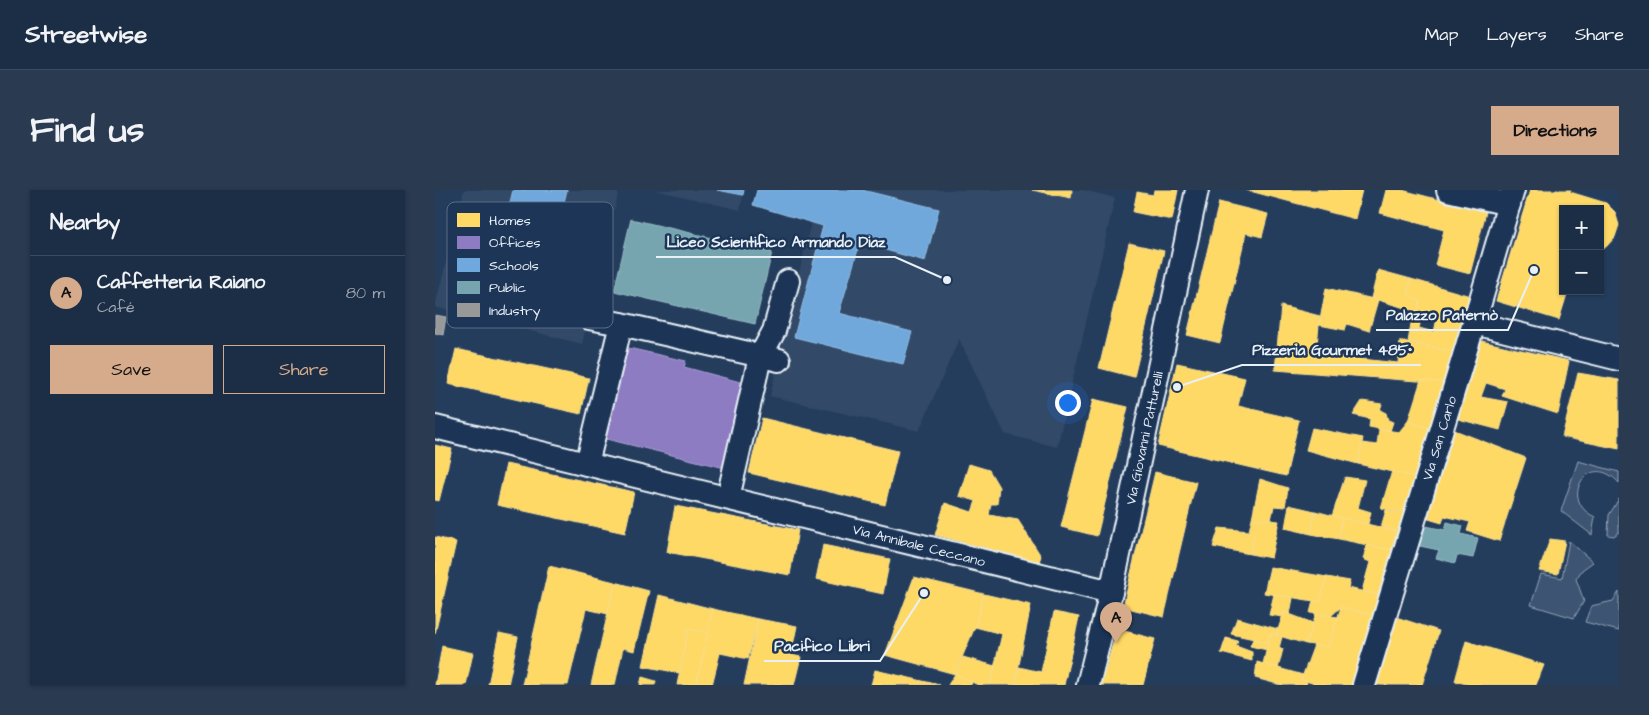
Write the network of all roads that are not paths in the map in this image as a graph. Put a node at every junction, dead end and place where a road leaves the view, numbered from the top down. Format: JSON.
{"nodes":[{"id":1,"x":1197,"y":190,"type":"edge"},
{"id":2,"x":1448,"y":190,"type":"edge"},
{"id":3,"x":1511,"y":197,"type":"edge"},
{"id":4,"x":788,"y":281,"type":"dead end"},
{"id":5,"x":613,"y":322,"type":"edge"},
{"id":6,"x":1475,"y":323,"type":"junction"},
{"id":7,"x":621,"y":324,"type":"junction"},
{"id":8,"x":769,"y":358,"type":"junction"},
{"id":9,"x":1619,"y":359,"type":"edge"},
{"id":10,"x":435,"y":427,"type":"edge"},
{"id":11,"x":587,"y":464,"type":"junction"},
{"id":12,"x":728,"y":498,"type":"junction"},
{"id":13,"x":1111,"y":592,"type":"junction"},
{"id":14,"x":1088,"y":685,"type":"edge"},
{"id":15,"x":1364,"y":685,"type":"edge"}],
"edges":[{"from":1,"to":13,"type":"street","name":"Via Giovanni Patturelli"},
{"from":2,"to":3,"type":"street"},
{"from":3,"to":6,"type":"street","name":"Via San Carlo"},
{"from":4,"to":8,"type":"street"},
{"from":5,"to":7,"type":"street"},
{"from":6,"to":9,"type":"street"},
{"from":6,"to":15,"type":"street","name":"Via San Carlo"},
{"from":7,"to":8,"type":"street"},
{"from":7,"to":11,"type":"street"},
{"from":8,"to":12,"type":"street"},
{"from":10,"to":11,"type":"street","name":"Via Annibale Ceccano"},
{"from":11,"to":12,"type":"street","name":"Via Annibale Ceccano"},
{"from":12,"to":13,"type":"street","name":"Via Annibale Ceccano"},
{"from":13,"to":14,"type":"street","name":"Via Giovanni Patturelli"}]}
